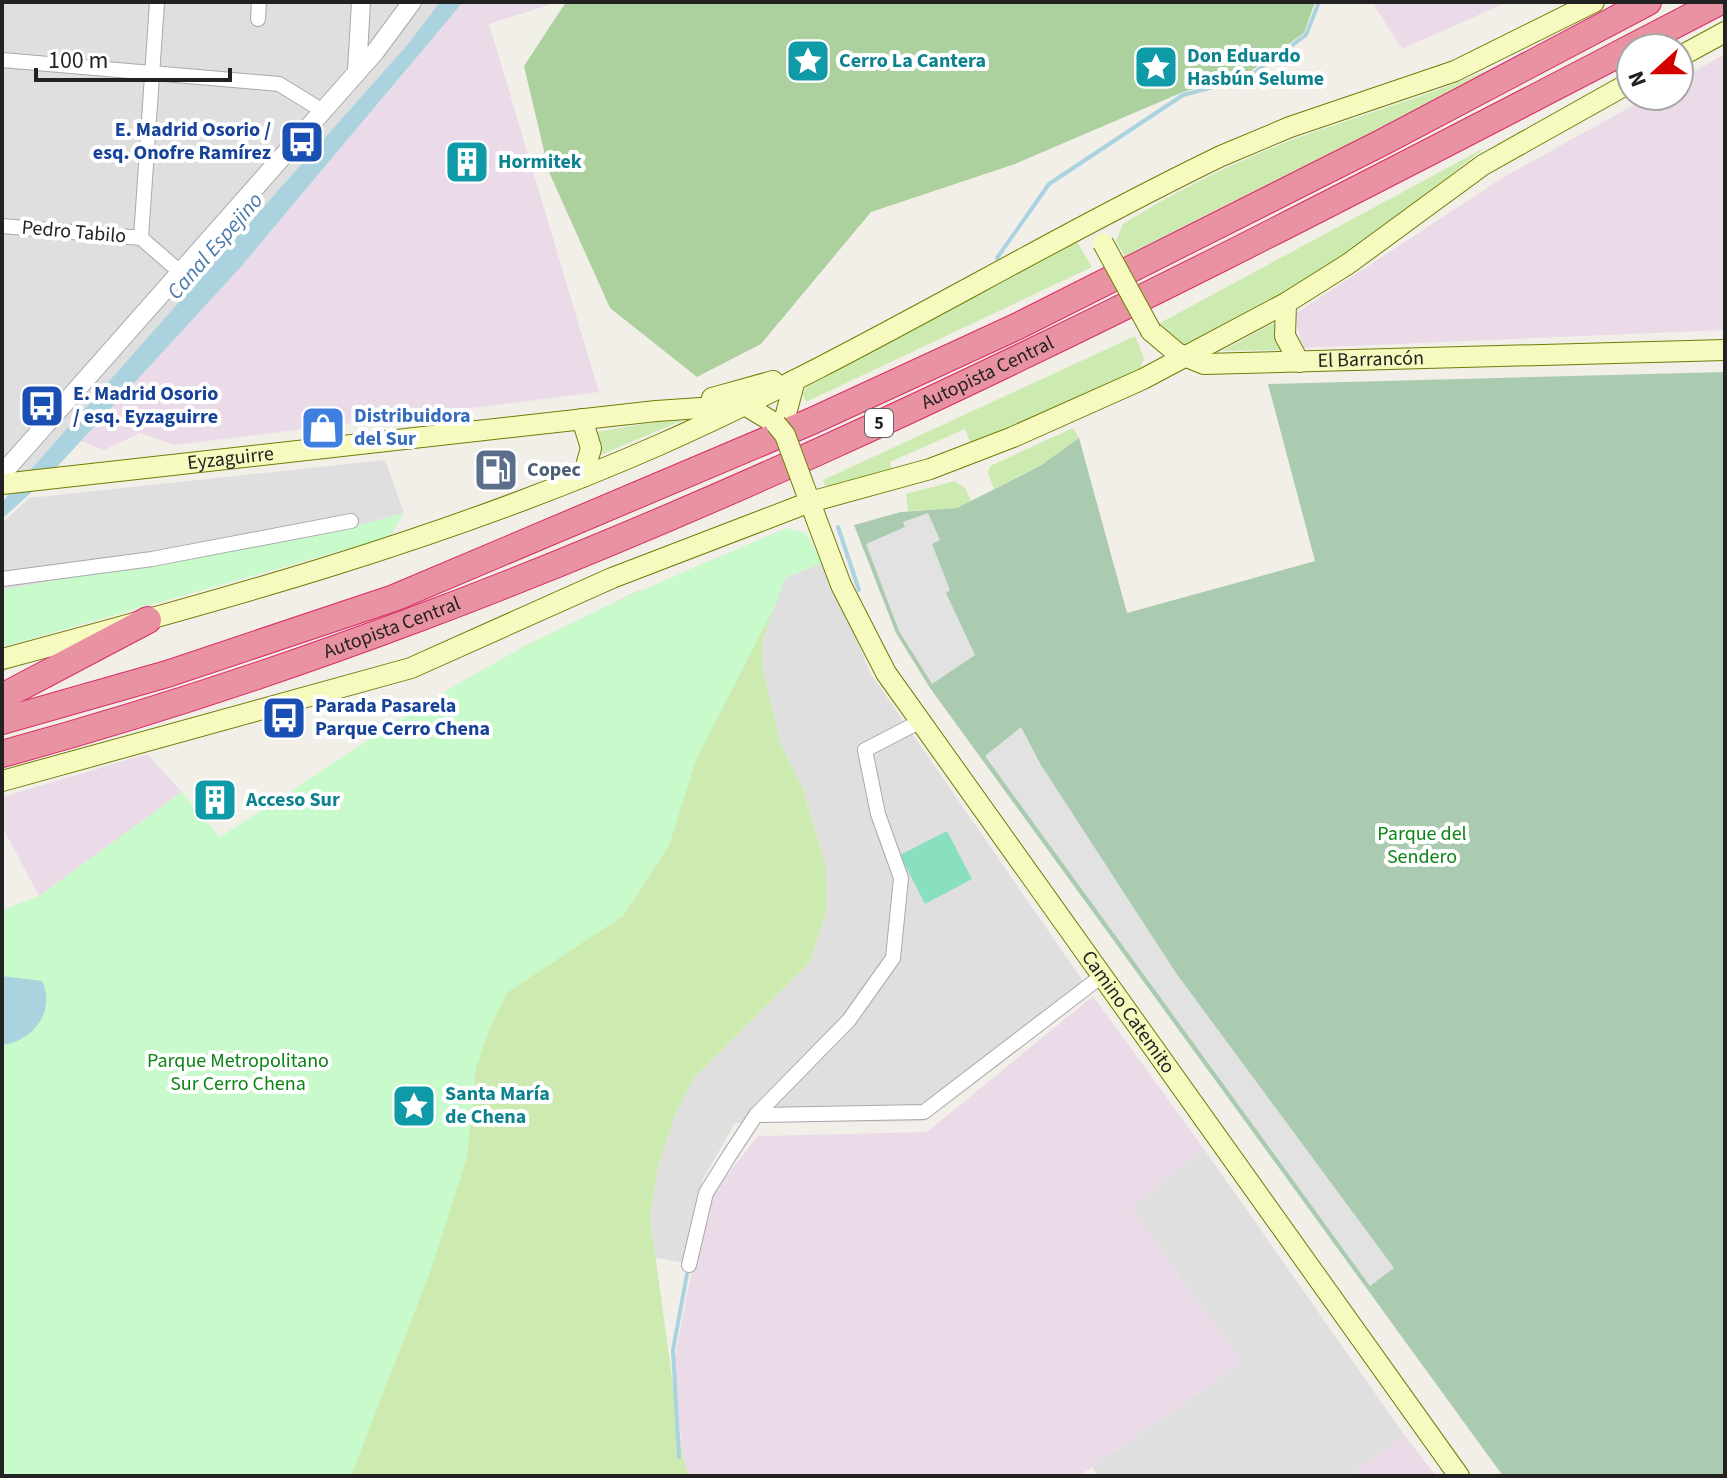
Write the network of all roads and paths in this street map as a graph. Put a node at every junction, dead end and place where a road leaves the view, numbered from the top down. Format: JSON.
{"nodes":[{"id":1,"x":157,"y":2,"type":"edge"},
{"id":2,"x":259,"y":2,"type":"edge"},
{"id":3,"x":361,"y":2,"type":"edge"},
{"id":4,"x":412,"y":2,"type":"edge"},
{"id":5,"x":1594,"y":2,"type":"edge"},
{"id":6,"x":1648,"y":2,"type":"edge"},
{"id":7,"x":1719,"y":2,"type":"edge"},
{"id":8,"x":258,"y":19,"type":"dead end"},
{"id":9,"x":392,"y":26,"type":"junction"},
{"id":10,"x":1725,"y":32,"type":"edge"},
{"id":11,"x":358,"y":44,"type":"junction"},
{"id":12,"x":1695,"y":48,"type":"edge"},
{"id":13,"x":2,"y":60,"type":"edge"},
{"id":14,"x":357,"y":71,"type":"junction"},
{"id":15,"x":152,"y":73,"type":"junction"},
{"id":16,"x":1615,"y":91,"type":"edge"},
{"id":17,"x":323,"y":111,"type":"junction"},
{"id":18,"x":1092,"y":223,"type":"junction"},
{"id":19,"x":2,"y":226,"type":"edge"},
{"id":20,"x":141,"y":238,"type":"junction"},
{"id":21,"x":180,"y":272,"type":"junction"},
{"id":22,"x":1286,"y":303,"type":"junction"},
{"id":23,"x":1155,"y":340,"type":"junction"},
{"id":24,"x":1725,"y":350,"type":"edge"},
{"id":25,"x":837,"y":358,"type":"junction"},
{"id":26,"x":1186,"y":358,"type":"junction"},
{"id":27,"x":1299,"y":362,"type":"junction"},
{"id":28,"x":1143,"y":379,"type":"junction"},
{"id":29,"x":795,"y":380,"type":"junction"},
{"id":30,"x":745,"y":405,"type":"junction"},
{"id":31,"x":656,"y":411,"type":"junction"},
{"id":32,"x":582,"y":419,"type":"junction"},
{"id":33,"x":781,"y":426,"type":"junction"},
{"id":34,"x":583,"y":477,"type":"junction"},
{"id":35,"x":5,"y":480,"type":"edge"},
{"id":36,"x":839,"y":494,"type":"junction"},
{"id":37,"x":807,"y":495,"type":"junction"},
{"id":38,"x":351,"y":521,"type":"dead end"},
{"id":39,"x":821,"y":534,"type":"junction"},
{"id":40,"x":2,"y":579,"type":"edge"},
{"id":41,"x":148,"y":620,"type":"junction"},
{"id":42,"x":2,"y":659,"type":"edge"},
{"id":43,"x":2,"y":697,"type":"edge"},
{"id":44,"x":2,"y":721,"type":"edge"},
{"id":45,"x":921,"y":721,"type":"junction"},
{"id":46,"x":2,"y":754,"type":"edge"},
{"id":47,"x":2,"y":781,"type":"edge"},
{"id":48,"x":1103,"y":975,"type":"junction"},
{"id":49,"x":756,"y":1115,"type":"junction"},
{"id":50,"x":689,"y":1265,"type":"dead end"},
{"id":51,"x":1459,"y":1476,"type":"edge"}],
"edges":[{"from":1,"to":15,"type":"street"},
{"from":2,"to":8,"type":"street"},
{"from":3,"to":11,"type":"street"},
{"from":4,"to":9,"type":"street"},
{"from":5,"to":18,"type":"main road"},
{"from":6,"to":44,"type":"highway","name":"Autopista Central","number":"5"},
{"from":7,"to":46,"type":"highway","name":"Autopista Central","number":"5"},
{"from":9,"to":11,"type":"street"},
{"from":9,"to":14,"type":"street"},
{"from":10,"to":12,"type":"main road"},
{"from":11,"to":14,"type":"street"},
{"from":13,"to":15,"type":"street"},
{"from":14,"to":17,"type":"street"},
{"from":15,"to":17,"type":"street"},
{"from":15,"to":20,"type":"street"},
{"from":16,"to":22,"type":"main road"},
{"from":17,"to":21,"type":"street"},
{"from":18,"to":23,"type":"main road","name":"El Barrancón","bridge":true},
{"from":18,"to":25,"type":"main road"},
{"from":19,"to":20,"type":"street","name":"Pedro Tabilo"},
{"from":20,"to":21,"type":"street","name":"Pedro Tabilo"},
{"from":21,"to":35,"type":"street"},
{"from":22,"to":26,"type":"main road"},
{"from":22,"to":27,"type":"main road"},
{"from":23,"to":26,"type":"main road","name":"El Barrancón"},
{"from":23,"to":28,"type":"main road"},
{"from":24,"to":27,"type":"main road","name":"El Barrancón"},
{"from":25,"to":29,"type":"main road"},
{"from":25,"to":31,"type":"main road"},
{"from":26,"to":27,"type":"main road","name":"El Barrancón"},
{"from":26,"to":28,"type":"main road"},
{"from":28,"to":36,"type":"main road"},
{"from":29,"to":30,"type":"main road"},
{"from":29,"to":33,"type":"main road"},
{"from":30,"to":31,"type":"main road","name":"Eyzaguirre"},
{"from":30,"to":33,"type":"main road"},
{"from":30,"to":34,"type":"main road"},
{"from":31,"to":32,"type":"main road","name":"Eyzaguirre"},
{"from":32,"to":34,"type":"main road"},
{"from":32,"to":35,"type":"main road","name":"Eyzaguirre"},
{"from":33,"to":37,"type":"main road","name":"Camino Catemito","bridge":true},
{"from":34,"to":41,"type":"main road"},
{"from":36,"to":37,"type":"main road"},
{"from":36,"to":39,"type":"main road"},
{"from":37,"to":39,"type":"main road","name":"Camino Catemito"},
{"from":37,"to":47,"type":"main road"},
{"from":38,"to":40,"type":"street"},
{"from":39,"to":45,"type":"main road","name":"Camino Catemito"},
{"from":41,"to":42,"type":"main road"},
{"from":41,"to":43,"type":"highway"},
{"from":45,"to":48,"type":"main road","name":"Camino Catemito"},
{"from":45,"to":49,"type":"street"},
{"from":48,"to":49,"type":"street"},
{"from":48,"to":51,"type":"main road","name":"Camino Catemito"},
{"from":49,"to":50,"type":"street"}]}
